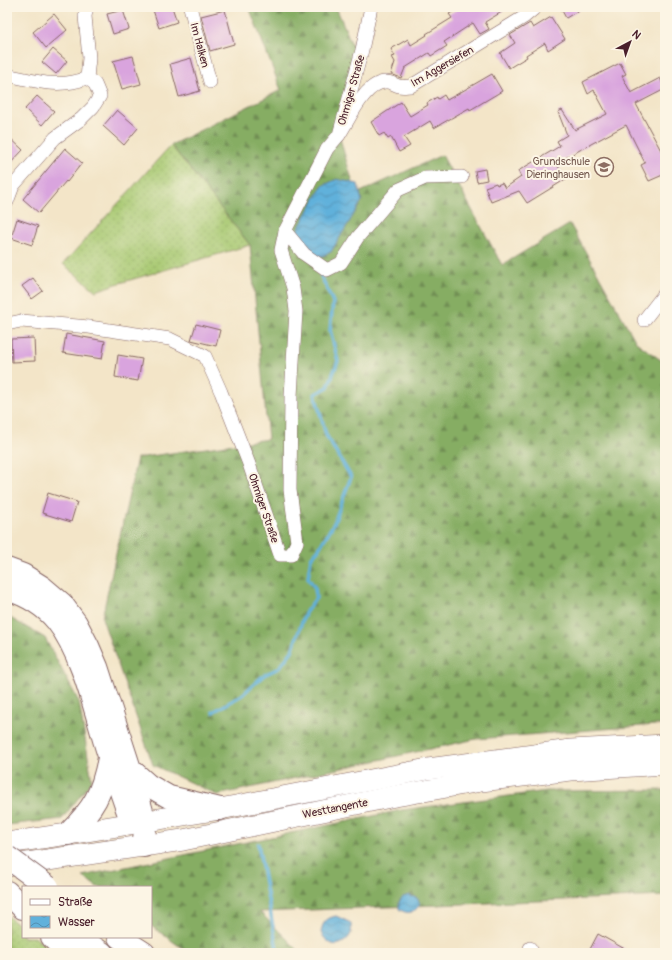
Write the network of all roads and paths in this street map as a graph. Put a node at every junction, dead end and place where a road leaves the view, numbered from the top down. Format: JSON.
{"nodes":[{"id":1,"x":88,"y":7,"type":"edge"},
{"id":2,"x":190,"y":7,"type":"edge"},
{"id":3,"x":371,"y":7,"type":"edge"},
{"id":4,"x":536,"y":7,"type":"edge"},
{"id":5,"x":7,"y":75,"type":"edge"},
{"id":6,"x":87,"y":78,"type":"junction"},
{"id":7,"x":210,"y":82,"type":"dead end"},
{"id":8,"x":339,"y":135,"type":"junction"},
{"id":9,"x":462,"y":177,"type":"dead end"},
{"id":10,"x":10,"y":189,"type":"edge"},
{"id":11,"x":7,"y":202,"type":"edge"},
{"id":12,"x":285,"y":231,"type":"junction"},
{"id":13,"x":665,"y":293,"type":"edge"},
{"id":14,"x":644,"y":320,"type":"dead end"},
{"id":15,"x":7,"y":324,"type":"edge"},
{"id":16,"x":7,"y":569,"type":"edge"},
{"id":17,"x":7,"y":589,"type":"edge"},
{"id":18,"x":665,"y":745,"type":"edge"},
{"id":19,"x":109,"y":758,"type":"junction"},
{"id":20,"x":665,"y":764,"type":"edge"},
{"id":21,"x":130,"y":769,"type":"junction"},
{"id":22,"x":220,"y":809,"type":"junction"},
{"id":23,"x":138,"y":823,"type":"junction"},
{"id":24,"x":68,"y":834,"type":"junction"},
{"id":25,"x":7,"y":843,"type":"edge"},
{"id":26,"x":144,"y":846,"type":"junction"},
{"id":27,"x":7,"y":857,"type":"edge"},
{"id":28,"x":7,"y":866,"type":"edge"},
{"id":29,"x":47,"y":886,"type":"edge"},
{"id":30,"x":53,"y":938,"type":"edge"},
{"id":31,"x":80,"y":938,"type":"edge"},
{"id":32,"x":121,"y":938,"type":"edge"},
{"id":33,"x":67,"y":953,"type":"edge"},
{"id":34,"x":102,"y":953,"type":"edge"},
{"id":35,"x":144,"y":953,"type":"edge"}],
"edges":[{"from":1,"to":6,"type":"street"},
{"from":2,"to":7,"type":"street","name":"Im Halken"},
{"from":3,"to":8,"type":"street","name":"Ohmiger Straße"},
{"from":4,"to":8,"type":"street","name":"Im Aggersiefen"},
{"from":5,"to":6,"type":"street"},
{"from":6,"to":10,"type":"street"},
{"from":8,"to":12,"type":"street","name":"Ohmiger Straße"},
{"from":9,"to":12,"type":"street"},
{"from":10,"to":11,"type":"street"},
{"from":12,"to":15,"type":"street","name":"Ohmiger Straße"},
{"from":13,"to":14,"type":"street"},
{"from":16,"to":21,"type":"highway"},
{"from":17,"to":19,"type":"highway"},
{"from":18,"to":22,"type":"main road","name":"Westtangente"},
{"from":19,"to":23,"type":"highway"},
{"from":19,"to":24,"type":"highway"},
{"from":20,"to":26,"type":"main road","name":"Westtangente"},
{"from":21,"to":22,"type":"highway"},
{"from":21,"to":23,"type":"highway"},
{"from":22,"to":23,"type":"main road","name":"Westtangente"},
{"from":23,"to":24,"type":"main road","name":"Westtangente"},
{"from":23,"to":26,"type":"highway"},
{"from":24,"to":25,"type":"main road","name":"Westtangente"},
{"from":26,"to":28,"type":"main road","name":"Westtangente"},
{"from":27,"to":29,"type":"highway","bridge":true},
{"from":30,"to":33,"type":"highway"},
{"from":31,"to":34,"type":"highway"},
{"from":32,"to":35,"type":"highway"}]}
